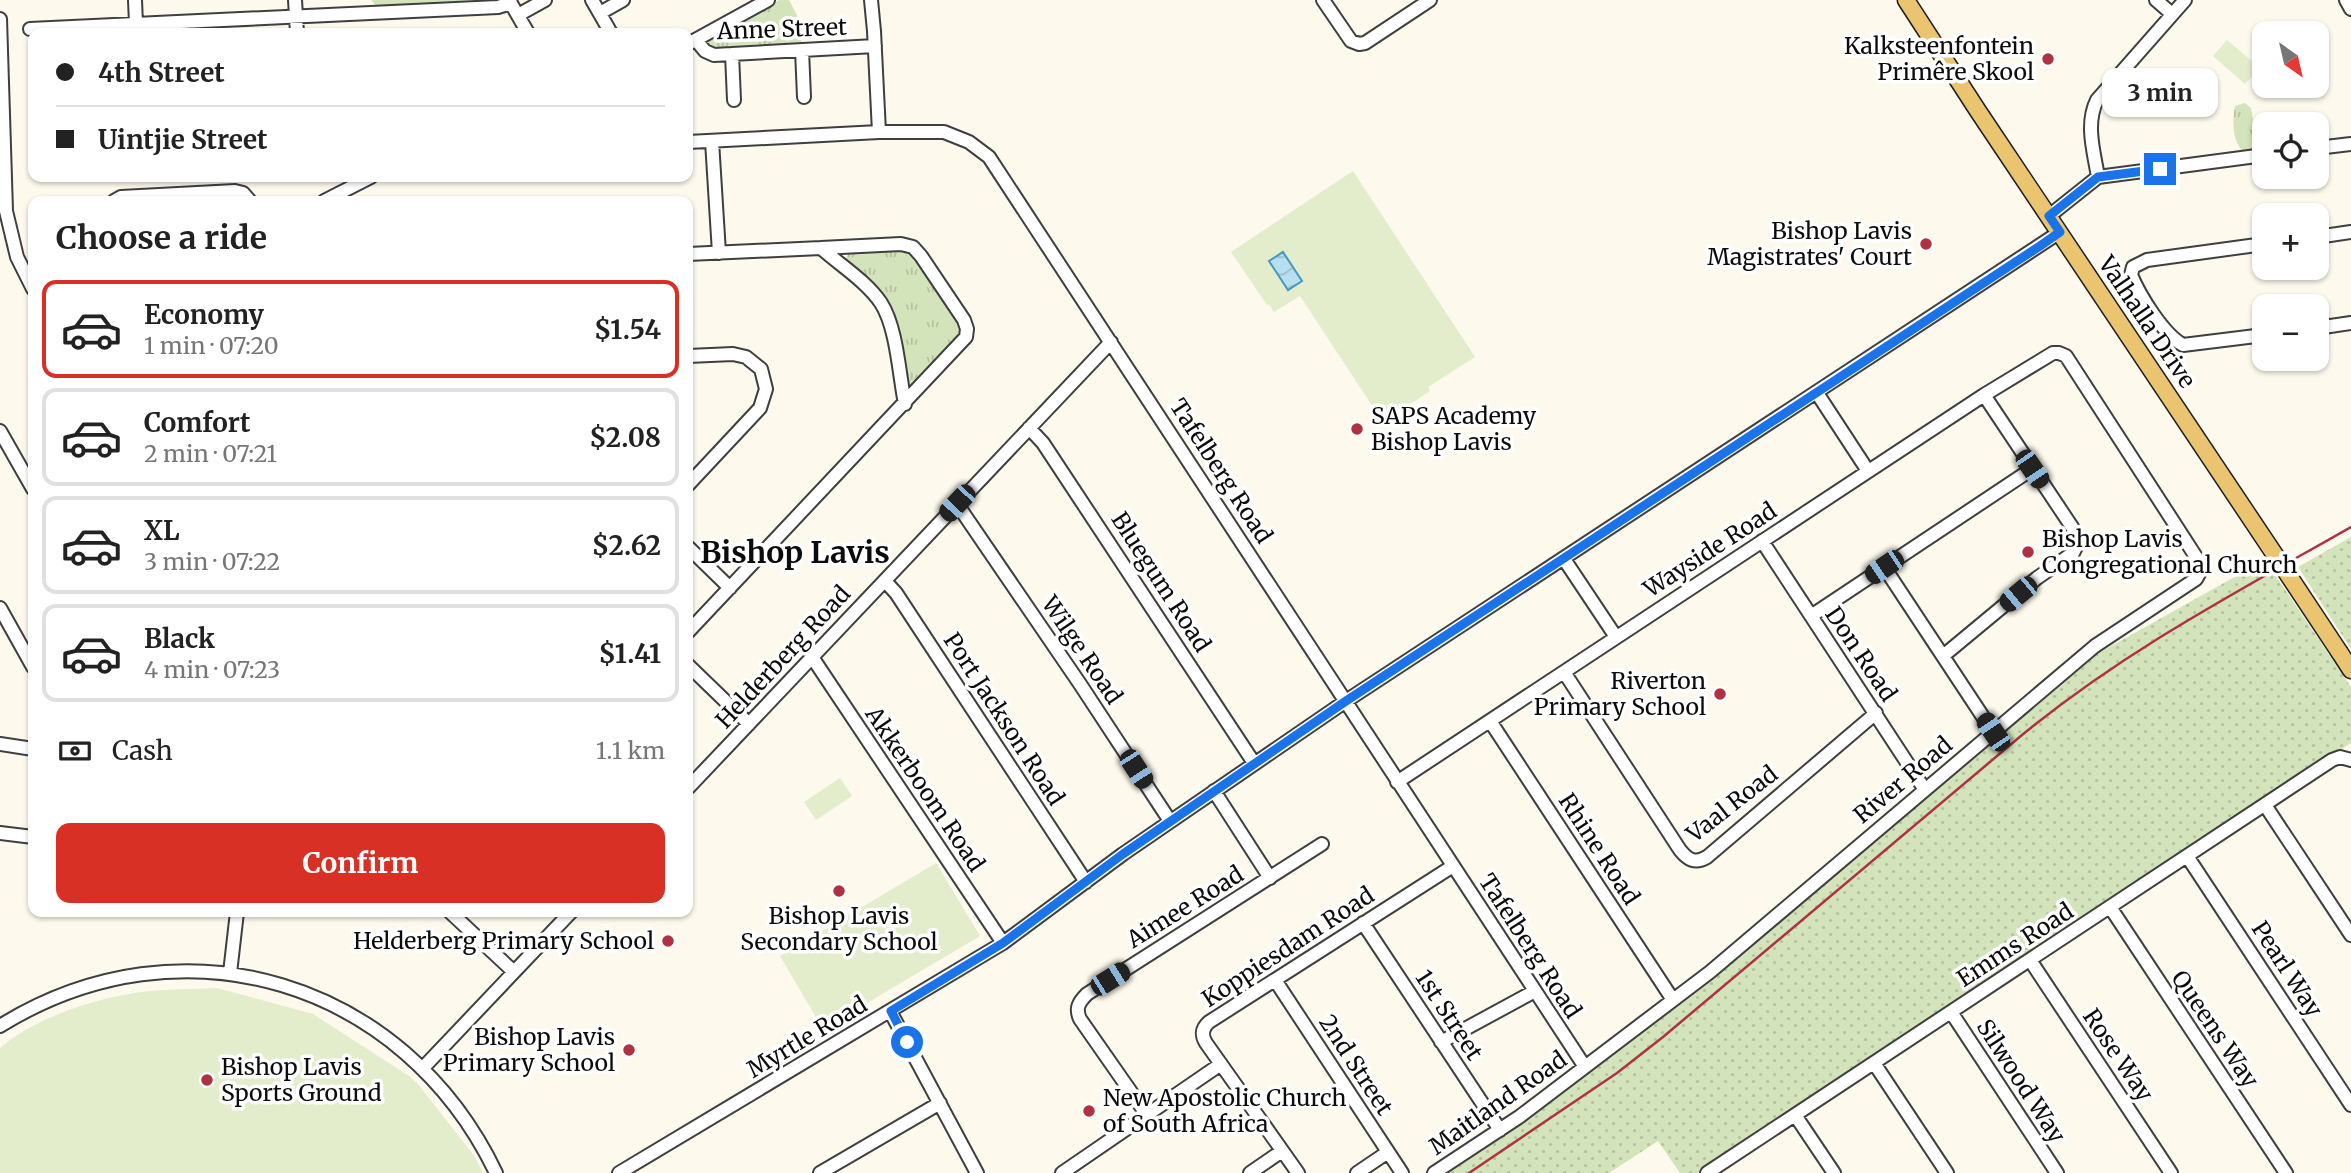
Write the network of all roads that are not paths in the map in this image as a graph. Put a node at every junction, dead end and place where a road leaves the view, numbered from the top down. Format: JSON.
{"nodes":[{"id":1,"x":135,"y":0,"type":"edge"},
{"id":2,"x":295,"y":0,"type":"edge"},
{"id":3,"x":545,"y":0,"type":"edge"},
{"id":4,"x":592,"y":0,"type":"edge"},
{"id":5,"x":622,"y":0,"type":"edge"},
{"id":6,"x":768,"y":0,"type":"edge"},
{"id":7,"x":871,"y":0,"type":"edge"},
{"id":8,"x":1323,"y":0,"type":"edge"},
{"id":9,"x":1430,"y":0,"type":"edge"},
{"id":10,"x":1906,"y":0,"type":"edge"},
{"id":11,"x":2156,"y":0,"type":"edge"},
{"id":12,"x":2185,"y":0,"type":"edge"},
{"id":13,"x":2346,"y":0,"type":"edge"},
{"id":14,"x":368,"y":6,"type":"edge"},
{"id":15,"x":513,"y":6,"type":"edge"},
{"id":16,"x":2351,"y":9,"type":"edge"},
{"id":17,"x":600,"y":13,"type":"junction"},
{"id":18,"x":2172,"y":14,"type":"junction"},
{"id":19,"x":296,"y":16,"type":"junction"},
{"id":20,"x":0,"y":19,"type":"edge"},
{"id":21,"x":136,"y":24,"type":"junction"},
{"id":22,"x":95,"y":28,"type":"edge"},
{"id":23,"x":297,"y":28,"type":"edge"},
{"id":24,"x":525,"y":28,"type":"edge"},
{"id":25,"x":608,"y":28,"type":"edge"},
{"id":26,"x":693,"y":41,"type":"edge"},
{"id":27,"x":693,"y":43,"type":"edge"},
{"id":28,"x":875,"y":46,"type":"junction"},
{"id":29,"x":802,"y":50,"type":"junction"},
{"id":30,"x":732,"y":54,"type":"junction"},
{"id":31,"x":804,"y":97,"type":"dead end"},
{"id":32,"x":734,"y":100,"type":"dead end"},
{"id":33,"x":879,"y":132,"type":"junction"},
{"id":34,"x":712,"y":141,"type":"junction"},
{"id":35,"x":693,"y":142,"type":"edge"},
{"id":36,"x":2351,"y":144,"type":"edge"},
{"id":37,"x":2329,"y":147,"type":"edge"},
{"id":38,"x":2252,"y":157,"type":"edge"},
{"id":39,"x":2098,"y":177,"type":"junction"},
{"id":40,"x":365,"y":182,"type":"edge"},
{"id":41,"x":2,"y":195,"type":"edge"},
{"id":42,"x":348,"y":195,"type":"edge"},
{"id":43,"x":140,"y":196,"type":"edge"},
{"id":44,"x":246,"y":196,"type":"edge"},
{"id":45,"x":2049,"y":216,"type":"junction"},
{"id":46,"x":2060,"y":232,"type":"junction"},
{"id":47,"x":2351,"y":232,"type":"edge"},
{"id":48,"x":2329,"y":235,"type":"edge"},
{"id":49,"x":2252,"y":246,"type":"edge"},
{"id":50,"x":821,"y":248,"type":"junction"},
{"id":51,"x":719,"y":253,"type":"junction"},
{"id":52,"x":693,"y":254,"type":"edge"},
{"id":53,"x":28,"y":280,"type":"edge"},
{"id":54,"x":2351,"y":323,"type":"edge"},
{"id":55,"x":2329,"y":326,"type":"edge"},
{"id":56,"x":2252,"y":336,"type":"edge"},
{"id":57,"x":1111,"y":342,"type":"junction"},
{"id":58,"x":2047,"y":354,"type":"joint"},
{"id":59,"x":693,"y":356,"type":"edge"},
{"id":60,"x":1817,"y":393,"type":"junction"},
{"id":61,"x":1984,"y":395,"type":"junction"},
{"id":62,"x":905,"y":404,"type":"junction"},
{"id":63,"x":1029,"y":428,"type":"junction"},
{"id":64,"x":0,"y":431,"type":"edge"},
{"id":65,"x":2032,"y":469,"type":"junction"},
{"id":66,"x":1868,"y":471,"type":"junction"},
{"id":67,"x":28,"y":480,"type":"edge"},
{"id":68,"x":693,"y":480,"type":"edge"},
{"id":69,"x":957,"y":503,"type":"junction"},
{"id":70,"x":1762,"y":541,"type":"junction"},
{"id":71,"x":693,"y":552,"type":"edge"},
{"id":72,"x":1564,"y":559,"type":"junction"},
{"id":73,"x":1884,"y":567,"type":"junction"},
{"id":74,"x":884,"y":581,"type":"junction"},
{"id":75,"x":730,"y":588,"type":"junction"},
{"id":76,"x":0,"y":608,"type":"edge"},
{"id":77,"x":1811,"y":616,"type":"junction"},
{"id":78,"x":693,"y":627,"type":"edge"},
{"id":79,"x":1616,"y":637,"type":"junction"},
{"id":80,"x":1943,"y":656,"type":"junction"},
{"id":81,"x":812,"y":657,"type":"junction"},
{"id":82,"x":28,"y":658,"type":"edge"},
{"id":83,"x":693,"y":670,"type":"edge"},
{"id":84,"x":2351,"y":670,"type":"edge"},
{"id":85,"x":1564,"y":672,"type":"junction"},
{"id":86,"x":1346,"y":701,"type":"junction"},
{"id":87,"x":1876,"y":713,"type":"junction"},
{"id":88,"x":1490,"y":721,"type":"junction"},
{"id":89,"x":749,"y":723,"type":"junction"},
{"id":90,"x":1993,"y":732,"type":"junction"},
{"id":91,"x":0,"y":744,"type":"edge"},
{"id":92,"x":28,"y":748,"type":"edge"},
{"id":93,"x":2349,"y":759,"type":"edge"},
{"id":94,"x":1254,"y":763,"type":"junction"},
{"id":95,"x":1397,"y":782,"type":"junction"},
{"id":96,"x":693,"y":783,"type":"edge"},
{"id":97,"x":1925,"y":790,"type":"junction"},
{"id":98,"x":1214,"y":791,"type":"junction"},
{"id":99,"x":2265,"y":805,"type":"junction"},
{"id":100,"x":1170,"y":821,"type":"junction"},
{"id":101,"x":0,"y":833,"type":"edge"},
{"id":102,"x":28,"y":836,"type":"edge"},
{"id":103,"x":1322,"y":844,"type":"dead end"},
{"id":104,"x":2187,"y":856,"type":"junction"},
{"id":105,"x":1453,"y":866,"type":"junction"},
{"id":106,"x":1270,"y":878,"type":"junction"},
{"id":107,"x":1086,"y":882,"type":"junction"},
{"id":108,"x":2110,"y":907,"type":"junction"},
{"id":109,"x":236,"y":917,"type":"edge"},
{"id":110,"x":455,"y":917,"type":"edge"},
{"id":111,"x":566,"y":917,"type":"edge"},
{"id":112,"x":1363,"y":923,"type":"junction"},
{"id":113,"x":2351,"y":935,"type":"edge"},
{"id":114,"x":1003,"y":943,"type":"junction"},
{"id":115,"x":2030,"y":960,"type":"junction"},
{"id":116,"x":514,"y":972,"type":"junction"},
{"id":117,"x":230,"y":973,"type":"junction"},
{"id":118,"x":1275,"y":980,"type":"junction"},
{"id":119,"x":1535,"y":990,"type":"junction"},
{"id":120,"x":1673,"y":1000,"type":"junction"},
{"id":121,"x":891,"y":1011,"type":"junction"},
{"id":122,"x":1951,"y":1012,"type":"junction"},
{"id":123,"x":0,"y":1026,"type":"edge"},
{"id":124,"x":1441,"y":1042,"type":"junction"},
{"id":125,"x":1874,"y":1063,"type":"junction"},
{"id":126,"x":1221,"y":1065,"type":"junction"},
{"id":127,"x":1585,"y":1067,"type":"junction"},
{"id":128,"x":422,"y":1069,"type":"junction"},
{"id":129,"x":940,"y":1103,"type":"junction"},
{"id":130,"x":2351,"y":1105,"type":"edge"},
{"id":131,"x":1147,"y":1115,"type":"junction"},
{"id":132,"x":1795,"y":1115,"type":"junction"},
{"id":133,"x":1500,"y":1130,"type":"junction"},
{"id":134,"x":1282,"y":1151,"type":"junction"},
{"id":135,"x":1388,"y":1152,"type":"junction"},
{"id":136,"x":496,"y":1173,"type":"edge"},
{"id":137,"x":619,"y":1173,"type":"edge"},
{"id":138,"x":820,"y":1173,"type":"edge"},
{"id":139,"x":977,"y":1173,"type":"edge"},
{"id":140,"x":1062,"y":1173,"type":"edge"},
{"id":141,"x":1250,"y":1173,"type":"edge"},
{"id":142,"x":1298,"y":1173,"type":"edge"},
{"id":143,"x":1357,"y":1173,"type":"edge"},
{"id":144,"x":1402,"y":1173,"type":"edge"},
{"id":145,"x":1434,"y":1173,"type":"edge"},
{"id":146,"x":1709,"y":1173,"type":"edge"},
{"id":147,"x":1834,"y":1173,"type":"edge"},
{"id":148,"x":1947,"y":1173,"type":"edge"},
{"id":149,"x":2057,"y":1173,"type":"edge"},
{"id":150,"x":2171,"y":1173,"type":"edge"},
{"id":151,"x":2286,"y":1173,"type":"edge"}],
"edges":[{"from":1,"to":21,"type":"street"},
{"from":2,"to":19,"type":"street"},
{"from":3,"to":15,"type":"street"},
{"from":4,"to":17,"type":"street"},
{"from":5,"to":17,"type":"street"},
{"from":6,"to":26,"type":"street"},
{"from":7,"to":28,"type":"street"},
{"from":8,"to":9,"type":"street"},
{"from":10,"to":45,"type":"main road","name":"Valhalla Drive"},
{"from":11,"to":18,"type":"street"},
{"from":12,"to":18,"type":"street"},
{"from":13,"to":16,"type":"street"},
{"from":14,"to":15,"type":"street"},
{"from":14,"to":19,"type":"street"},
{"from":15,"to":24,"type":"street"},
{"from":17,"to":25,"type":"street"},
{"from":18,"to":39,"type":"street"},
{"from":19,"to":21,"type":"street"},
{"from":19,"to":23,"type":"street"},
{"from":20,"to":41,"type":"street"},
{"from":21,"to":22,"type":"street"},
{"from":27,"to":30,"type":"street","name":"Anne Street"},
{"from":28,"to":29,"type":"street","name":"Anne Street"},
{"from":28,"to":33,"type":"street"},
{"from":29,"to":30,"type":"street","name":"Anne Street"},
{"from":29,"to":31,"type":"street"},
{"from":30,"to":32,"type":"street"},
{"from":33,"to":34,"type":"street","name":"Tafelberg Road"},
{"from":33,"to":57,"type":"street","name":"Tafelberg Road"},
{"from":34,"to":35,"type":"street","name":"Tafelberg Road"},
{"from":34,"to":51,"type":"street"},
{"from":36,"to":37,"type":"street"},
{"from":38,"to":39,"type":"street"},
{"from":39,"to":45,"type":"street"},
{"from":40,"to":42,"type":"street"},
{"from":41,"to":53,"type":"street"},
{"from":43,"to":44,"type":"street"},
{"from":45,"to":46,"type":"main road","name":"Valhalla Drive"},
{"from":46,"to":60,"type":"street","name":"Myrtle Road"},
{"from":46,"to":84,"type":"main road","name":"Valhalla Drive","bridge":true},
{"from":47,"to":48,"type":"street"},
{"from":49,"to":56,"type":"street"},
{"from":50,"to":51,"type":"street"},
{"from":50,"to":62,"type":"street"},
{"from":50,"to":62,"type":"street"},
{"from":51,"to":52,"type":"street"},
{"from":54,"to":55,"type":"street"},
{"from":57,"to":63,"type":"street","name":"Helderberg Road"},
{"from":57,"to":86,"type":"street","name":"Tafelberg Road"},
{"from":58,"to":61,"type":"street","name":"Wayside Road"},
{"from":58,"to":90,"type":"street","name":"River Road"},
{"from":59,"to":68,"type":"street"},
{"from":60,"to":66,"type":"street"},
{"from":60,"to":72,"type":"street","name":"Myrtle Road"},
{"from":61,"to":65,"type":"street"},
{"from":61,"to":66,"type":"street","name":"Wayside Road"},
{"from":62,"to":75,"type":"street"},
{"from":63,"to":69,"type":"street","name":"Helderberg Road"},
{"from":63,"to":94,"type":"street","name":"Bluegum Road"},
{"from":64,"to":67,"type":"street"},
{"from":65,"to":73,"type":"street"},
{"from":65,"to":80,"type":"street"},
{"from":66,"to":70,"type":"street","name":"Wayside Road"},
{"from":69,"to":74,"type":"street","name":"Helderberg Road"},
{"from":69,"to":100,"type":"street","name":"Wilge Road"},
{"from":70,"to":77,"type":"street","name":"Don Road"},
{"from":70,"to":79,"type":"street","name":"Wayside Road"},
{"from":71,"to":75,"type":"street"},
{"from":72,"to":79,"type":"street"},
{"from":72,"to":86,"type":"street","name":"Myrtle Road"},
{"from":73,"to":77,"type":"street"},
{"from":73,"to":80,"type":"street"},
{"from":74,"to":81,"type":"street","name":"Helderberg Road"},
{"from":74,"to":107,"type":"street","name":"Port Jackson Road"},
{"from":75,"to":78,"type":"street"},
{"from":76,"to":82,"type":"street"},
{"from":77,"to":87,"type":"street","name":"Don Road"},
{"from":79,"to":85,"type":"street","name":"Wayside Road"},
{"from":80,"to":90,"type":"street"},
{"from":81,"to":89,"type":"street","name":"Helderberg Road"},
{"from":81,"to":114,"type":"street","name":"Akkerboom Road"},
{"from":83,"to":89,"type":"street"},
{"from":85,"to":87,"type":"street","name":"Vaal Road"},
{"from":85,"to":88,"type":"street","name":"Wayside Road"},
{"from":86,"to":94,"type":"street","name":"Myrtle Road"},
{"from":86,"to":95,"type":"street","name":"Tafelberg Road"},
{"from":87,"to":97,"type":"street","name":"Don Road"},
{"from":88,"to":95,"type":"street","name":"Wayside Road"},
{"from":88,"to":120,"type":"street","name":"Rhine Road"},
{"from":89,"to":96,"type":"street","name":"Helderberg Road"},
{"from":90,"to":97,"type":"street","name":"River Road"},
{"from":91,"to":92,"type":"street"},
{"from":93,"to":99,"type":"street","name":"Emms Road"},
{"from":94,"to":98,"type":"street","name":"Myrtle Road"},
{"from":95,"to":105,"type":"street","name":"Tafelberg Road"},
{"from":97,"to":120,"type":"street","name":"River Road"},
{"from":98,"to":100,"type":"street","name":"Myrtle Road"},
{"from":98,"to":106,"type":"street"},
{"from":99,"to":104,"type":"street","name":"Emms Road"},
{"from":99,"to":113,"type":"street"},
{"from":100,"to":107,"type":"street","name":"Myrtle Road"},
{"from":101,"to":102,"type":"street"},
{"from":103,"to":106,"type":"street","name":"Aimee Road"},
{"from":104,"to":108,"type":"street","name":"Emms Road"},
{"from":104,"to":130,"type":"street","name":"Pearl Way"},
{"from":105,"to":112,"type":"street","name":"Koppiesdam Road"},
{"from":105,"to":119,"type":"street","name":"Tafelberg Road"},
{"from":106,"to":131,"type":"street","name":"Aimee Road"},
{"from":107,"to":114,"type":"street","name":"Myrtle Road"},
{"from":108,"to":115,"type":"street","name":"Emms Road"},
{"from":108,"to":151,"type":"street","name":"Queens Way"},
{"from":109,"to":117,"type":"street"},
{"from":110,"to":116,"type":"street"},
{"from":111,"to":116,"type":"street"},
{"from":112,"to":118,"type":"street","name":"Koppiesdam Road"},
{"from":112,"to":124,"type":"street","name":"1st Street"},
{"from":114,"to":121,"type":"street","name":"Myrtle Road"},
{"from":115,"to":122,"type":"street","name":"Emms Road"},
{"from":115,"to":150,"type":"street","name":"Rose Way"},
{"from":116,"to":128,"type":"street"},
{"from":117,"to":123,"type":"street"},
{"from":117,"to":128,"type":"street"},
{"from":118,"to":126,"type":"street","name":"Koppiesdam Road"},
{"from":118,"to":135,"type":"street","name":"2nd Street"},
{"from":119,"to":124,"type":"street"},
{"from":119,"to":127,"type":"street","name":"Tafelberg Road"},
{"from":120,"to":127,"type":"street","name":"River Road"},
{"from":121,"to":129,"type":"street"},
{"from":121,"to":137,"type":"street","name":"Myrtle Road"},
{"from":122,"to":125,"type":"street","name":"Emms Road"},
{"from":122,"to":149,"type":"street","name":"Silwood Way"},
{"from":124,"to":133,"type":"street","name":"1st Street"},
{"from":125,"to":132,"type":"street","name":"Emms Road"},
{"from":125,"to":148,"type":"street"},
{"from":126,"to":131,"type":"street"},
{"from":126,"to":134,"type":"street","name":"Koppiesdam Road"},
{"from":127,"to":133,"type":"street","name":"Maitland Road"},
{"from":128,"to":136,"type":"street"},
{"from":129,"to":138,"type":"street"},
{"from":129,"to":139,"type":"street"},
{"from":131,"to":140,"type":"street"},
{"from":132,"to":146,"type":"street","name":"Emms Road"},
{"from":132,"to":147,"type":"street"},
{"from":133,"to":145,"type":"street","name":"Maitland Road"},
{"from":134,"to":141,"type":"street"},
{"from":134,"to":142,"type":"street","name":"Koppiesdam Road"},
{"from":135,"to":143,"type":"street"},
{"from":135,"to":144,"type":"street","name":"2nd Street"}]}
